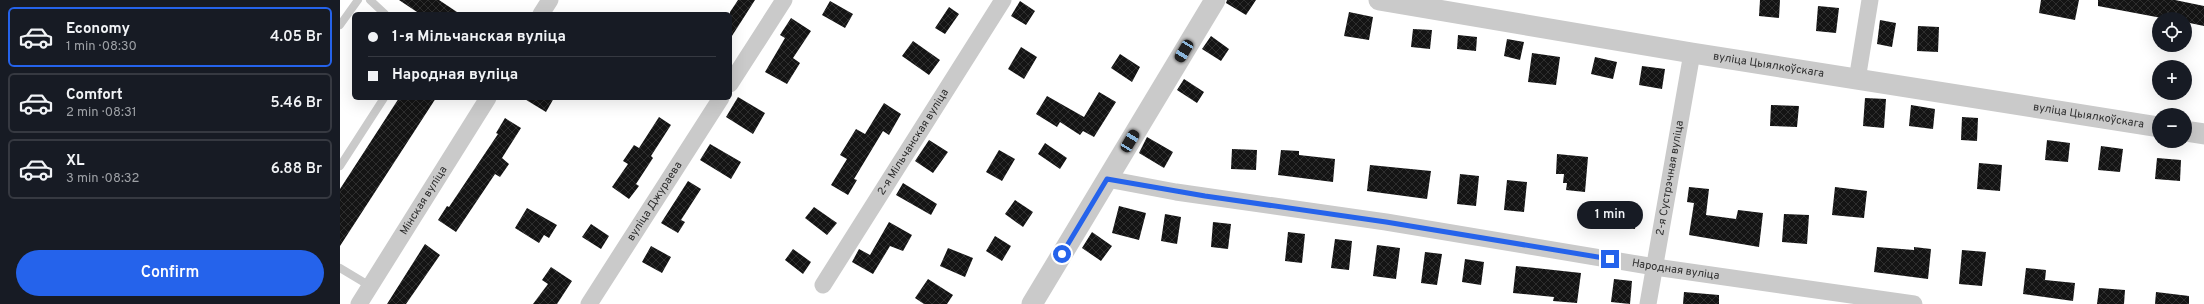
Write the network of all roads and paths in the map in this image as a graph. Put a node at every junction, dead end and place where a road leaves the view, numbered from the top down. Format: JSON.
{"nodes":[{"id":1,"x":358,"y":0,"type":"edge"},
{"id":2,"x":370,"y":0,"type":"edge"},
{"id":3,"x":550,"y":0,"type":"edge"},
{"id":4,"x":784,"y":0,"type":"edge"},
{"id":5,"x":1003,"y":0,"type":"edge"},
{"id":6,"x":1215,"y":0,"type":"edge"},
{"id":7,"x":1379,"y":0,"type":"edge"},
{"id":8,"x":1870,"y":0,"type":"edge"},
{"id":9,"x":383,"y":12,"type":"edge"},
{"id":10,"x":542,"y":12,"type":"edge"},
{"id":11,"x":340,"y":25,"type":"edge"},
{"id":12,"x":1692,"y":53,"type":"junction"},
{"id":13,"x":1857,"y":80,"type":"junction"},
{"id":14,"x":732,"y":81,"type":"edge"},
{"id":15,"x":383,"y":100,"type":"edge"},
{"id":16,"x":487,"y":100,"type":"edge"},
{"id":17,"x":720,"y":100,"type":"edge"},
{"id":18,"x":2152,"y":126,"type":"edge"},
{"id":19,"x":2192,"y":132,"type":"edge"},
{"id":20,"x":2204,"y":134,"type":"edge"},
{"id":21,"x":340,"y":166,"type":"edge"},
{"id":22,"x":1107,"y":179,"type":"junction"},
{"id":23,"x":1654,"y":267,"type":"junction"},
{"id":24,"x":340,"y":268,"type":"edge"},
{"id":25,"x":823,"y":285,"type":"dead end"},
{"id":26,"x":370,"y":286,"type":"junction"},
{"id":27,"x":359,"y":304,"type":"edge"},
{"id":28,"x":589,"y":304,"type":"edge"},
{"id":29,"x":1032,"y":304,"type":"edge"},
{"id":30,"x":1648,"y":304,"type":"edge"},
{"id":31,"x":1914,"y":304,"type":"edge"}],
"edges":[{"from":1,"to":11,"type":"lane"},
{"from":2,"to":9,"type":"lane"},
{"from":3,"to":10,"type":"street"},
{"from":4,"to":14,"type":"street"},
{"from":5,"to":25,"type":"street","name":"2-я Мільчанская вуліца"},
{"from":6,"to":22,"type":"street"},
{"from":7,"to":12,"type":"street","name":"вуліца Цыялкоўскага"},
{"from":8,"to":13,"type":"street"},
{"from":12,"to":13,"type":"street","name":"вуліца Цыялкоўскага"},
{"from":12,"to":23,"type":"street","name":"2-я Сустрэчная вуліца"},
{"from":13,"to":18,"type":"street","name":"вуліца Цыялкоўскага"},
{"from":15,"to":21,"type":"lane"},
{"from":16,"to":26,"type":"street","name":"Мінская вуліца"},
{"from":17,"to":28,"type":"street","name":"вуліца Джураева"},
{"from":19,"to":20,"type":"street"},
{"from":22,"to":23,"type":"street","name":"Народная вуліца"},
{"from":22,"to":29,"type":"street"},
{"from":23,"to":30,"type":"street","name":"2-я Сустрэчная вуліца"},
{"from":23,"to":31,"type":"street","name":"Народная вуліца"},
{"from":24,"to":26,"type":"lane"},
{"from":26,"to":27,"type":"street","name":"Мінская вуліца"}]}
